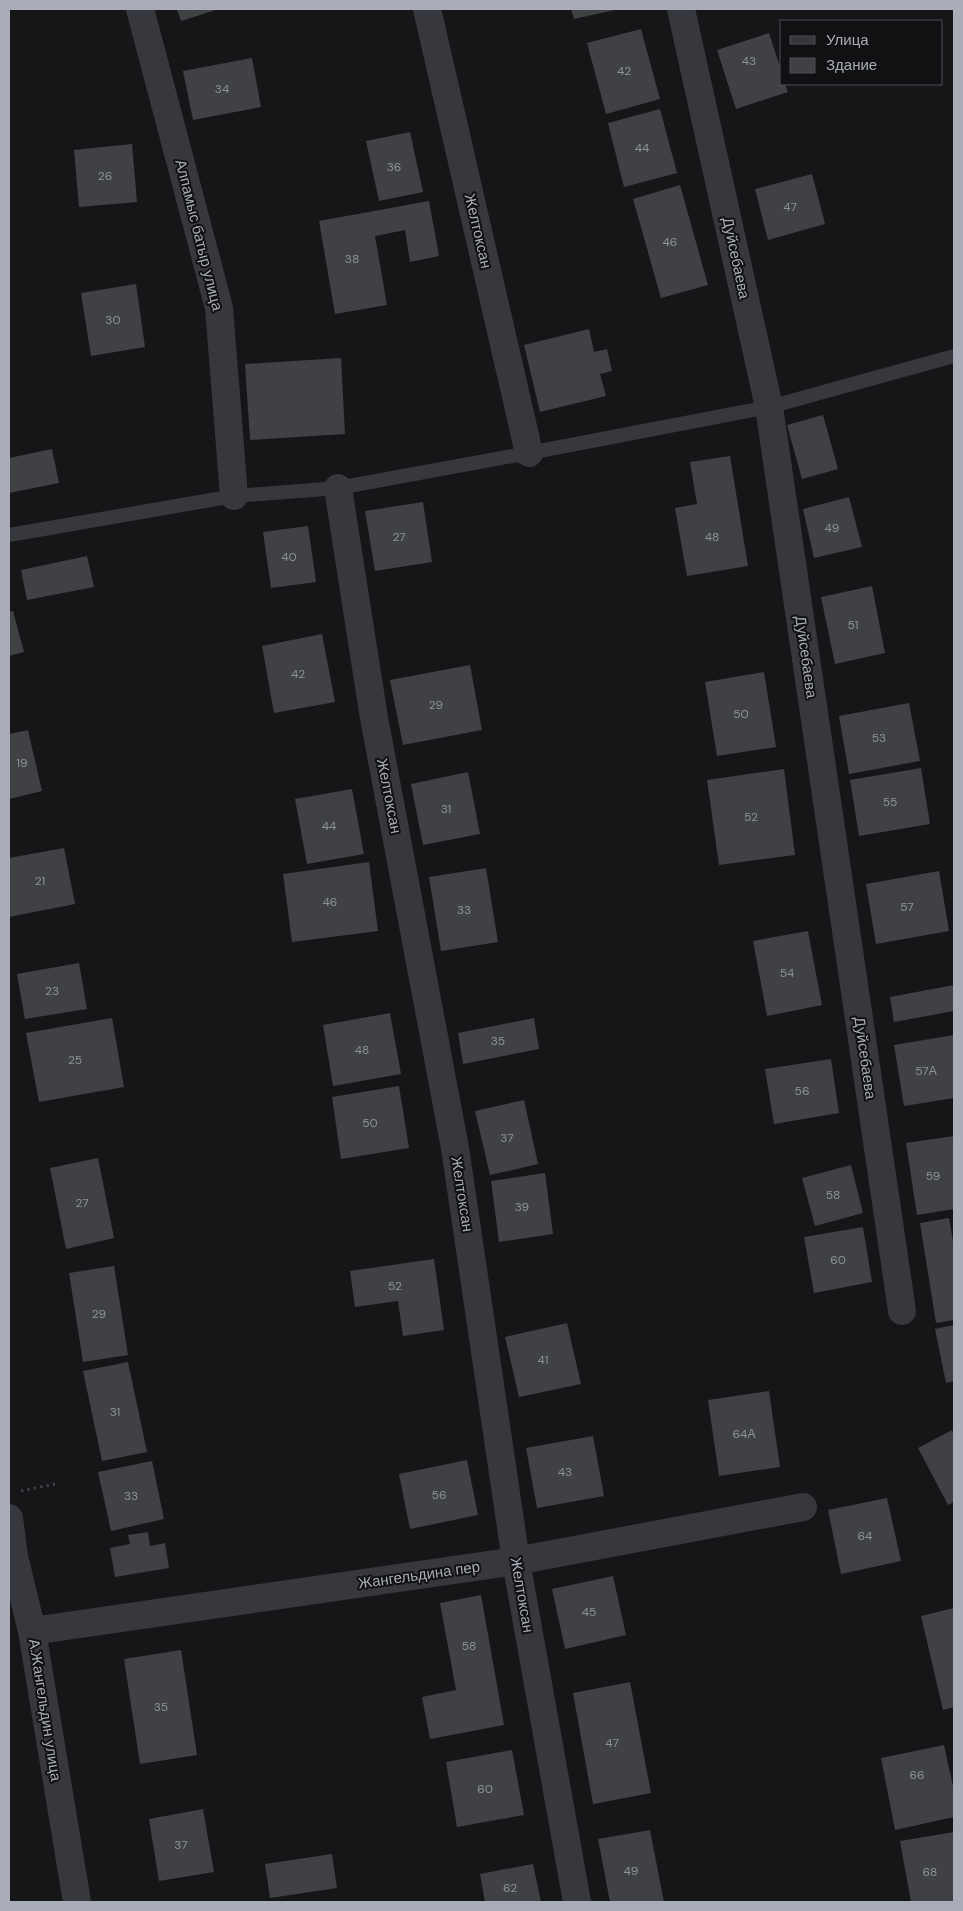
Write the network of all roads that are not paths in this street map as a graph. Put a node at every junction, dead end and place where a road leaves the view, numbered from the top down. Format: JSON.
{"nodes":[{"id":1,"x":140,"y":9,"type":"edge"},
{"id":2,"x":427,"y":9,"type":"edge"},
{"id":3,"x":681,"y":9,"type":"edge"},
{"id":4,"x":954,"y":356,"type":"edge"},
{"id":5,"x":769,"y":407,"type":"junction"},
{"id":6,"x":529,"y":453,"type":"junction"},
{"id":7,"x":338,"y":488,"type":"junction"},
{"id":8,"x":234,"y":496,"type":"junction"},
{"id":9,"x":9,"y":535,"type":"edge"},
{"id":10,"x":902,"y":1310,"type":"dead end"},
{"id":11,"x":803,"y":1506,"type":"dead end"},
{"id":12,"x":9,"y":1518,"type":"edge"},
{"id":13,"x":11,"y":1558,"type":"edge"},
{"id":14,"x":516,"y":1561,"type":"junction"},
{"id":15,"x":32,"y":1631,"type":"junction"},
{"id":16,"x":77,"y":1902,"type":"edge"},
{"id":17,"x":577,"y":1902,"type":"edge"}],
"edges":[{"from":1,"to":8,"type":"street","name":"Алпамыс батыр улица"},
{"from":2,"to":6,"type":"street","name":"Желтоксан"},
{"from":3,"to":5,"type":"street","name":"Дуйсебаева"},
{"from":4,"to":5,"type":"lane"},
{"from":5,"to":6,"type":"lane"},
{"from":5,"to":10,"type":"street","name":"Дуйсебаева"},
{"from":6,"to":7,"type":"lane"},
{"from":7,"to":8,"type":"lane"},
{"from":7,"to":14,"type":"street","name":"Желтоксан"},
{"from":8,"to":9,"type":"lane"},
{"from":11,"to":14,"type":"street","name":"Жангельдина пер"},
{"from":12,"to":13,"type":"street","name":"А.Жангельдин улица"},
{"from":13,"to":15,"type":"street","name":"А.Жангельдин улица"},
{"from":14,"to":15,"type":"street","name":"Жангельдина пер"},
{"from":14,"to":17,"type":"street","name":"Желтоксан"},
{"from":15,"to":16,"type":"street","name":"А.Жангельдин улица"}]}
